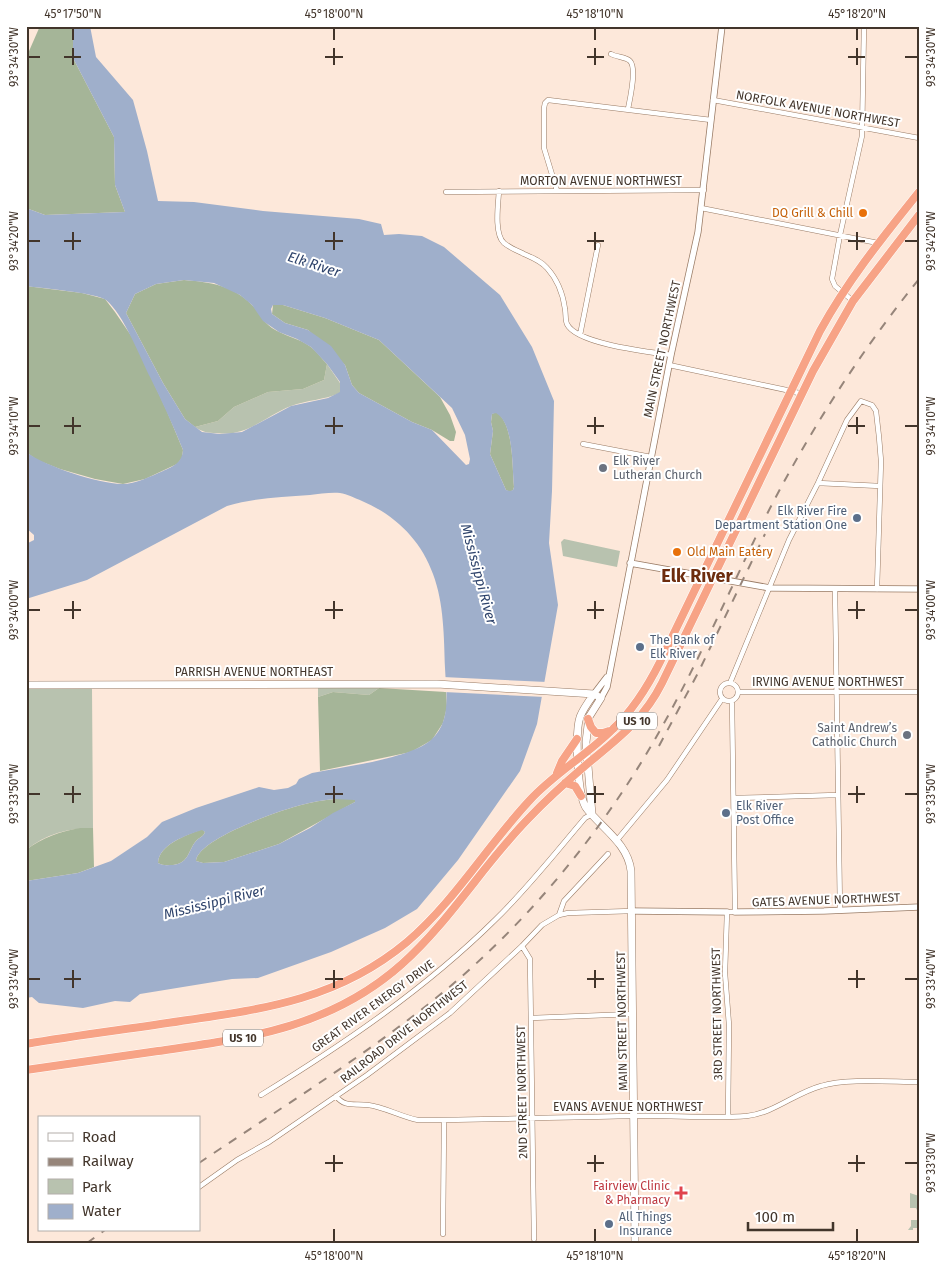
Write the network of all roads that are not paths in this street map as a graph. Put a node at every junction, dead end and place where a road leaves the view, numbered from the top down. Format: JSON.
{"nodes":[{"id":1,"x":722,"y":26,"type":"edge"},
{"id":2,"x":864,"y":26,"type":"edge"},
{"id":3,"x":611,"y":54,"type":"dead end"},
{"id":4,"x":713,"y":100,"type":"junction"},
{"id":5,"x":628,"y":109,"type":"junction"},
{"id":6,"x":711,"y":120,"type":"junction"},
{"id":7,"x":863,"y":128,"type":"junction"},
{"id":8,"x":919,"y":138,"type":"edge"},
{"id":9,"x":704,"y":190,"type":"junction"},
{"id":10,"x":499,"y":191,"type":"junction"},
{"id":11,"x":557,"y":191,"type":"junction"},
{"id":12,"x":446,"y":192,"type":"dead end"},
{"id":13,"x":919,"y":192,"type":"edge"},
{"id":14,"x":701,"y":208,"type":"junction"},
{"id":15,"x":919,"y":215,"type":"edge"},
{"id":16,"x":840,"y":235,"type":"junction"},
{"id":17,"x":878,"y":243,"type":"junction"},
{"id":18,"x":598,"y":244,"type":"dead end"},
{"id":19,"x":842,"y":292,"type":"junction"},
{"id":20,"x":853,"y":301,"type":"junction"},
{"id":21,"x":580,"y":335,"type":"junction"},
{"id":22,"x":671,"y":355,"type":"junction"},
{"id":23,"x":669,"y":366,"type":"junction"},
{"id":24,"x":791,"y":391,"type":"junction"},
{"id":25,"x":802,"y":394,"type":"junction"},
{"id":26,"x":583,"y":444,"type":"dead end"},
{"id":27,"x":651,"y":457,"type":"junction"},
{"id":28,"x":818,"y":483,"type":"junction"},
{"id":29,"x":880,"y":486,"type":"junction"},
{"id":30,"x":630,"y":563,"type":"junction"},
{"id":31,"x":702,"y":575,"type":"junction"},
{"id":32,"x":714,"y":577,"type":"junction"},
{"id":33,"x":770,"y":588,"type":"junction"},
{"id":34,"x":835,"y":589,"type":"junction"},
{"id":35,"x":878,"y":589,"type":"junction"},
{"id":36,"x":919,"y":589,"type":"edge"},
{"id":37,"x":609,"y":675,"type":"junction"},
{"id":38,"x":730,"y":683,"type":"junction"},
{"id":39,"x":26,"y":684,"type":"edge"},
{"id":40,"x":738,"y":692,"type":"junction"},
{"id":41,"x":837,"y":692,"type":"junction"},
{"id":42,"x":919,"y":692,"type":"edge"},
{"id":43,"x":578,"y":693,"type":"junction"},
{"id":44,"x":594,"y":694,"type":"junction"},
{"id":45,"x":601,"y":698,"type":"junction"},
{"id":46,"x":722,"y":698,"type":"junction"},
{"id":47,"x":732,"y":701,"type":"junction"},
{"id":48,"x":584,"y":709,"type":"junction"},
{"id":49,"x":588,"y":720,"type":"junction"},
{"id":50,"x":615,"y":728,"type":"junction"},
{"id":51,"x":577,"y":739,"type":"junction"},
{"id":52,"x":586,"y":752,"type":"junction"},
{"id":53,"x":578,"y":758,"type":"junction"},
{"id":54,"x":587,"y":764,"type":"junction"},
{"id":55,"x":579,"y":771,"type":"junction"},
{"id":56,"x":556,"y":776,"type":"junction"},
{"id":57,"x":565,"y":783,"type":"junction"},
{"id":58,"x":837,"y":795,"type":"junction"},
{"id":59,"x":581,"y":796,"type":"junction"},
{"id":60,"x":734,"y":798,"type":"junction"},
{"id":61,"x":592,"y":814,"type":"junction"},
{"id":62,"x":617,"y":840,"type":"junction"},
{"id":63,"x":608,"y":854,"type":"dead end"},
{"id":64,"x":919,"y":907,"type":"edge"},
{"id":65,"x":840,"y":910,"type":"junction"},
{"id":66,"x":632,"y":911,"type":"junction"},
{"id":67,"x":727,"y":912,"type":"junction"},
{"id":68,"x":735,"y":912,"type":"junction"},
{"id":69,"x":558,"y":915,"type":"junction"},
{"id":70,"x":522,"y":946,"type":"junction"},
{"id":71,"x":633,"y":1014,"type":"junction"},
{"id":72,"x":531,"y":1018,"type":"junction"},
{"id":73,"x":26,"y":1044,"type":"edge"},
{"id":74,"x":26,"y":1070,"type":"edge"},
{"id":75,"x":919,"y":1082,"type":"edge"},
{"id":76,"x":261,"y":1095,"type":"dead end"},
{"id":77,"x":336,"y":1096,"type":"junction"},
{"id":78,"x":634,"y":1116,"type":"junction"},
{"id":79,"x":728,"y":1116,"type":"junction"},
{"id":80,"x":531,"y":1118,"type":"junction"},
{"id":81,"x":444,"y":1120,"type":"junction"},
{"id":82,"x":200,"y":1186,"type":"edge"},
{"id":83,"x":443,"y":1234,"type":"dead end"},
{"id":84,"x":534,"y":1239,"type":"dead end"},
{"id":85,"x":635,"y":1243,"type":"edge"}],
"edges":[{"from":1,"to":4,"type":"street","name":"MAIN STREET NORTHWEST"},
{"from":2,"to":7,"type":"street"},
{"from":3,"to":5,"type":"street"},
{"from":4,"to":6,"type":"street","name":"MAIN STREET NORTHWEST"},
{"from":4,"to":7,"type":"street","name":"NORFOLK AVENUE NORTHWEST"},
{"from":5,"to":6,"type":"street"},
{"from":5,"to":11,"type":"street"},
{"from":6,"to":9,"type":"street","name":"MAIN STREET NORTHWEST"},
{"from":7,"to":8,"type":"street","name":"NORFOLK AVENUE NORTHWEST"},
{"from":7,"to":16,"type":"street"},
{"from":9,"to":11,"type":"street","name":"MORTON AVENUE NORTHWEST"},
{"from":9,"to":14,"type":"street","name":"MAIN STREET NORTHWEST"},
{"from":10,"to":11,"type":"street","name":"MORTON AVENUE NORTHWEST"},
{"from":10,"to":12,"type":"street","name":"MORTON AVENUE NORTHWEST"},
{"from":10,"to":21,"type":"street"},
{"from":13,"to":17,"type":"highway","number":"US 10"},
{"from":14,"to":16,"type":"street"},
{"from":14,"to":22,"type":"street","name":"MAIN STREET NORTHWEST"},
{"from":15,"to":20,"type":"highway","number":"US 10"},
{"from":16,"to":17,"type":"street"},
{"from":16,"to":19,"type":"street"},
{"from":17,"to":19,"type":"highway","number":"US 10"},
{"from":18,"to":21,"type":"street"},
{"from":19,"to":20,"type":"street"},
{"from":19,"to":24,"type":"highway","number":"US 10"},
{"from":20,"to":25,"type":"highway","number":"US 10"},
{"from":21,"to":22,"type":"street"},
{"from":22,"to":23,"type":"street","name":"MAIN STREET NORTHWEST"},
{"from":23,"to":24,"type":"street"},
{"from":23,"to":27,"type":"street","name":"MAIN STREET NORTHWEST"},
{"from":24,"to":25,"type":"street"},
{"from":24,"to":31,"type":"highway","number":"US 10"},
{"from":25,"to":32,"type":"highway","number":"US 10"},
{"from":26,"to":27,"type":"street"},
{"from":27,"to":30,"type":"street","name":"MAIN STREET NORTHWEST"},
{"from":28,"to":29,"type":"street"},
{"from":28,"to":29,"type":"street"},
{"from":28,"to":33,"type":"street"},
{"from":29,"to":35,"type":"street"},
{"from":30,"to":31,"type":"street"},
{"from":30,"to":37,"type":"street","name":"MAIN STREET NORTHWEST"},
{"from":31,"to":32,"type":"street"},
{"from":31,"to":50,"type":"highway","number":"US 10"},
{"from":32,"to":33,"type":"street"},
{"from":32,"to":54,"type":"highway","number":"US 10"},
{"from":33,"to":34,"type":"street"},
{"from":33,"to":38,"type":"street"},
{"from":34,"to":35,"type":"street"},
{"from":34,"to":41,"type":"street"},
{"from":35,"to":36,"type":"street"},
{"from":37,"to":44,"type":"street","name":"MAIN STREET NORTHWEST"},
{"from":37,"to":45,"type":"street","name":"MAIN STREET NORTHWEST"},
{"from":38,"to":40,"type":"street"},
{"from":38,"to":46,"type":"street"},
{"from":39,"to":43,"type":"main road","name":"PARRISH AVENUE NORTHEAST"},
{"from":40,"to":41,"type":"street","name":"IRVING AVENUE NORTHWEST"},
{"from":40,"to":47,"type":"street"},
{"from":41,"to":42,"type":"street","name":"IRVING AVENUE NORTHWEST"},
{"from":41,"to":58,"type":"street"},
{"from":43,"to":44,"type":"main road","name":"PARRISH AVENUE NORTHEAST"},
{"from":43,"to":48,"type":"main road"},
{"from":44,"to":45,"type":"main road"},
{"from":44,"to":48,"type":"main road","name":"MAIN STREET NORTHWEST"},
{"from":45,"to":49,"type":"main road","name":"MAIN STREET NORTHWEST"},
{"from":46,"to":47,"type":"street"},
{"from":46,"to":62,"type":"street"},
{"from":47,"to":60,"type":"street"},
{"from":48,"to":51,"type":"main road","name":"MAIN STREET NORTHWEST"},
{"from":49,"to":50,"type":"highway"},
{"from":49,"to":52,"type":"main road","name":"MAIN STREET NORTHWEST"},
{"from":50,"to":52,"type":"highway","number":"US 10"},
{"from":51,"to":53,"type":"main road","name":"MAIN STREET NORTHWEST"},
{"from":51,"to":56,"type":"highway"},
{"from":52,"to":53,"type":"highway","number":"US 10"},
{"from":52,"to":54,"type":"main road","name":"MAIN STREET NORTHWEST"},
{"from":53,"to":55,"type":"main road","name":"MAIN STREET NORTHWEST"},
{"from":53,"to":56,"type":"highway","number":"US 10"},
{"from":54,"to":55,"type":"highway","number":"US 10"},
{"from":54,"to":61,"type":"main road","name":"MAIN STREET NORTHWEST"},
{"from":55,"to":57,"type":"highway","number":"US 10"},
{"from":55,"to":59,"type":"main road","name":"MAIN STREET NORTHWEST"},
{"from":56,"to":73,"type":"highway","number":"US 10"},
{"from":57,"to":59,"type":"highway"},
{"from":57,"to":74,"type":"highway","number":"US 10"},
{"from":58,"to":60,"type":"street"},
{"from":58,"to":65,"type":"street"},
{"from":59,"to":61,"type":"main road","name":"MAIN STREET NORTHWEST"},
{"from":60,"to":68,"type":"street"},
{"from":61,"to":62,"type":"main road","name":"MAIN STREET NORTHWEST"},
{"from":61,"to":76,"type":"street","name":"GREAT RIVER ENERGY DRIVE"},
{"from":62,"to":66,"type":"main road","name":"MAIN STREET NORTHWEST"},
{"from":63,"to":69,"type":"street","name":"RAILROAD DRIVE NORTHWEST"},
{"from":64,"to":65,"type":"street","name":"GATES AVENUE NORTHWEST"},
{"from":65,"to":68,"type":"street","name":"GATES AVENUE NORTHWEST"},
{"from":66,"to":67,"type":"street"},
{"from":66,"to":69,"type":"street"},
{"from":66,"to":71,"type":"main road","name":"MAIN STREET NORTHWEST"},
{"from":67,"to":68,"type":"street"},
{"from":67,"to":79,"type":"street","name":"3RD STREET NORTHWEST"},
{"from":69,"to":70,"type":"street","name":"RAILROAD DRIVE NORTHWEST"},
{"from":70,"to":72,"type":"street","name":"2ND STREET NORTHWEST"},
{"from":70,"to":77,"type":"street","name":"RAILROAD DRIVE NORTHWEST"},
{"from":71,"to":72,"type":"street"},
{"from":71,"to":78,"type":"main road","name":"MAIN STREET NORTHWEST"},
{"from":72,"to":80,"type":"street","name":"2ND STREET NORTHWEST"},
{"from":75,"to":79,"type":"street","name":"EVANS AVENUE NORTHWEST"},
{"from":77,"to":81,"type":"street","name":"EVANS AVENUE NORTHWEST"},
{"from":77,"to":82,"type":"street","name":"RAILROAD DRIVE NORTHWEST"},
{"from":78,"to":79,"type":"street","name":"EVANS AVENUE NORTHWEST"},
{"from":78,"to":80,"type":"street","name":"EVANS AVENUE NORTHWEST"},
{"from":78,"to":85,"type":"main road","name":"MAIN STREET NORTHWEST"},
{"from":80,"to":81,"type":"street","name":"EVANS AVENUE NORTHWEST"},
{"from":80,"to":84,"type":"street","name":"2ND STREET NORTHWEST"},
{"from":81,"to":83,"type":"street"}]}
